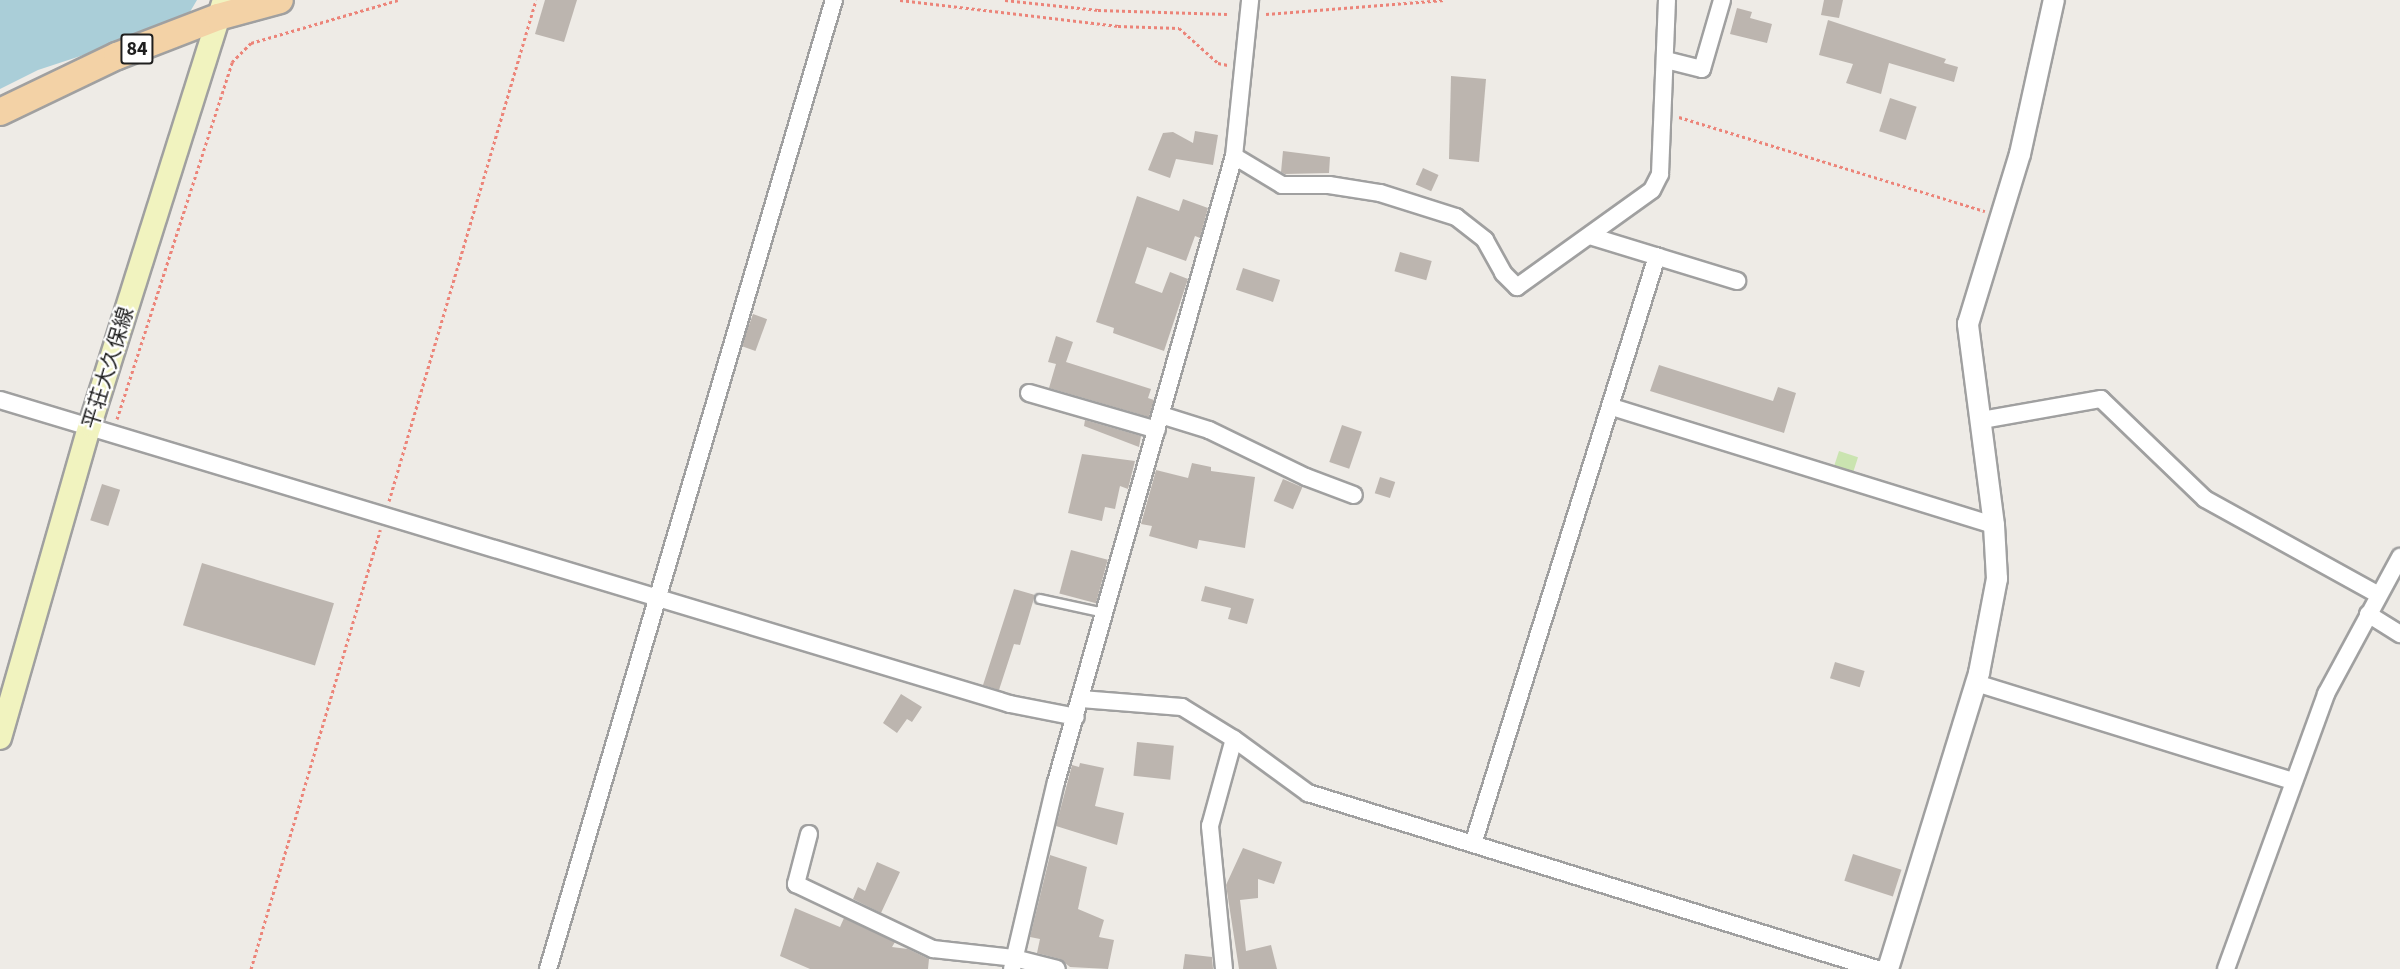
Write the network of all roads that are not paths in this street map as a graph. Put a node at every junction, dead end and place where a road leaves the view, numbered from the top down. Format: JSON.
{"nodes":[{"id":1,"x":280,"y":0,"type":"edge"},
{"id":2,"x":834,"y":0,"type":"edge"},
{"id":3,"x":1250,"y":0,"type":"edge"},
{"id":4,"x":1667,"y":0,"type":"edge"},
{"id":5,"x":1722,"y":0,"type":"edge"},
{"id":6,"x":2054,"y":0,"type":"edge"},
{"id":7,"x":221,"y":9,"type":"edge"},
{"id":8,"x":1666,"y":60,"type":"junction"},
{"id":9,"x":0,"y":112,"type":"edge"},
{"id":10,"x":1234,"y":156,"type":"junction"},
{"id":11,"x":1590,"y":236,"type":"junction"},
{"id":12,"x":1657,"y":256,"type":"junction"},
{"id":13,"x":1737,"y":281,"type":"dead end"},
{"id":14,"x":1029,"y":393,"type":"dead end"},
{"id":15,"x":0,"y":400,"type":"edge"},
{"id":16,"x":1612,"y":407,"type":"junction"},
{"id":17,"x":1982,"y":420,"type":"junction"},
{"id":18,"x":1159,"y":422,"type":"junction"},
{"id":19,"x":90,"y":425,"type":"junction"},
{"id":20,"x":1354,"y":495,"type":"dead end"},
{"id":21,"x":1994,"y":525,"type":"junction"},
{"id":22,"x":2400,"y":557,"type":"edge"},
{"id":23,"x":2378,"y":594,"type":"junction"},
{"id":24,"x":1040,"y":599,"type":"dead end"},
{"id":25,"x":658,"y":600,"type":"junction"},
{"id":26,"x":1106,"y":613,"type":"junction"},
{"id":27,"x":2368,"y":614,"type":"junction"},
{"id":28,"x":2400,"y":634,"type":"edge"},
{"id":29,"x":1976,"y":683,"type":"junction"},
{"id":30,"x":1081,"y":699,"type":"junction"},
{"id":31,"x":1076,"y":717,"type":"junction"},
{"id":32,"x":0,"y":738,"type":"edge"},
{"id":33,"x":1234,"y":739,"type":"junction"},
{"id":34,"x":2292,"y":781,"type":"junction"},
{"id":35,"x":809,"y":834,"type":"dead end"},
{"id":36,"x":1473,"y":844,"type":"junction"},
{"id":37,"x":1013,"y":964,"type":"edge"},
{"id":38,"x":548,"y":969,"type":"edge"},
{"id":39,"x":1057,"y":969,"type":"edge"},
{"id":40,"x":1224,"y":969,"type":"edge"},
{"id":41,"x":1877,"y":969,"type":"edge"},
{"id":42,"x":1888,"y":969,"type":"edge"},
{"id":43,"x":2226,"y":969,"type":"edge"}],
"edges":[{"from":1,"to":7,"type":"main road","number":"84"},
{"from":2,"to":25,"type":"street"},
{"from":3,"to":10,"type":"street"},
{"from":4,"to":8,"type":"street"},
{"from":5,"to":8,"type":"street"},
{"from":6,"to":17,"type":"street"},
{"from":7,"to":9,"type":"main road","number":"84"},
{"from":7,"to":19,"type":"main road","name":"平荘大久保線"},
{"from":8,"to":11,"type":"street"},
{"from":10,"to":11,"type":"street"},
{"from":10,"to":18,"type":"street"},
{"from":11,"to":12,"type":"street"},
{"from":12,"to":13,"type":"street"},
{"from":12,"to":16,"type":"street"},
{"from":14,"to":18,"type":"street"},
{"from":15,"to":19,"type":"street"},
{"from":16,"to":21,"type":"street"},
{"from":16,"to":36,"type":"street"},
{"from":17,"to":21,"type":"street"},
{"from":17,"to":23,"type":"street"},
{"from":18,"to":20,"type":"street"},
{"from":18,"to":26,"type":"street"},
{"from":19,"to":25,"type":"street"},
{"from":19,"to":32,"type":"main road","name":"平荘大久保線"},
{"from":21,"to":29,"type":"street"},
{"from":22,"to":23,"type":"street"},
{"from":23,"to":27,"type":"street"},
{"from":24,"to":26,"type":"lane"},
{"from":25,"to":31,"type":"street"},
{"from":25,"to":38,"type":"street"},
{"from":26,"to":30,"type":"street"},
{"from":27,"to":28,"type":"street"},
{"from":27,"to":34,"type":"street"},
{"from":29,"to":34,"type":"street"},
{"from":29,"to":42,"type":"street"},
{"from":30,"to":31,"type":"street"},
{"from":30,"to":33,"type":"street"},
{"from":31,"to":37,"type":"street"},
{"from":33,"to":36,"type":"street"},
{"from":33,"to":40,"type":"street"},
{"from":34,"to":43,"type":"street"},
{"from":35,"to":37,"type":"street"},
{"from":36,"to":41,"type":"street"},
{"from":37,"to":39,"type":"street"}]}
